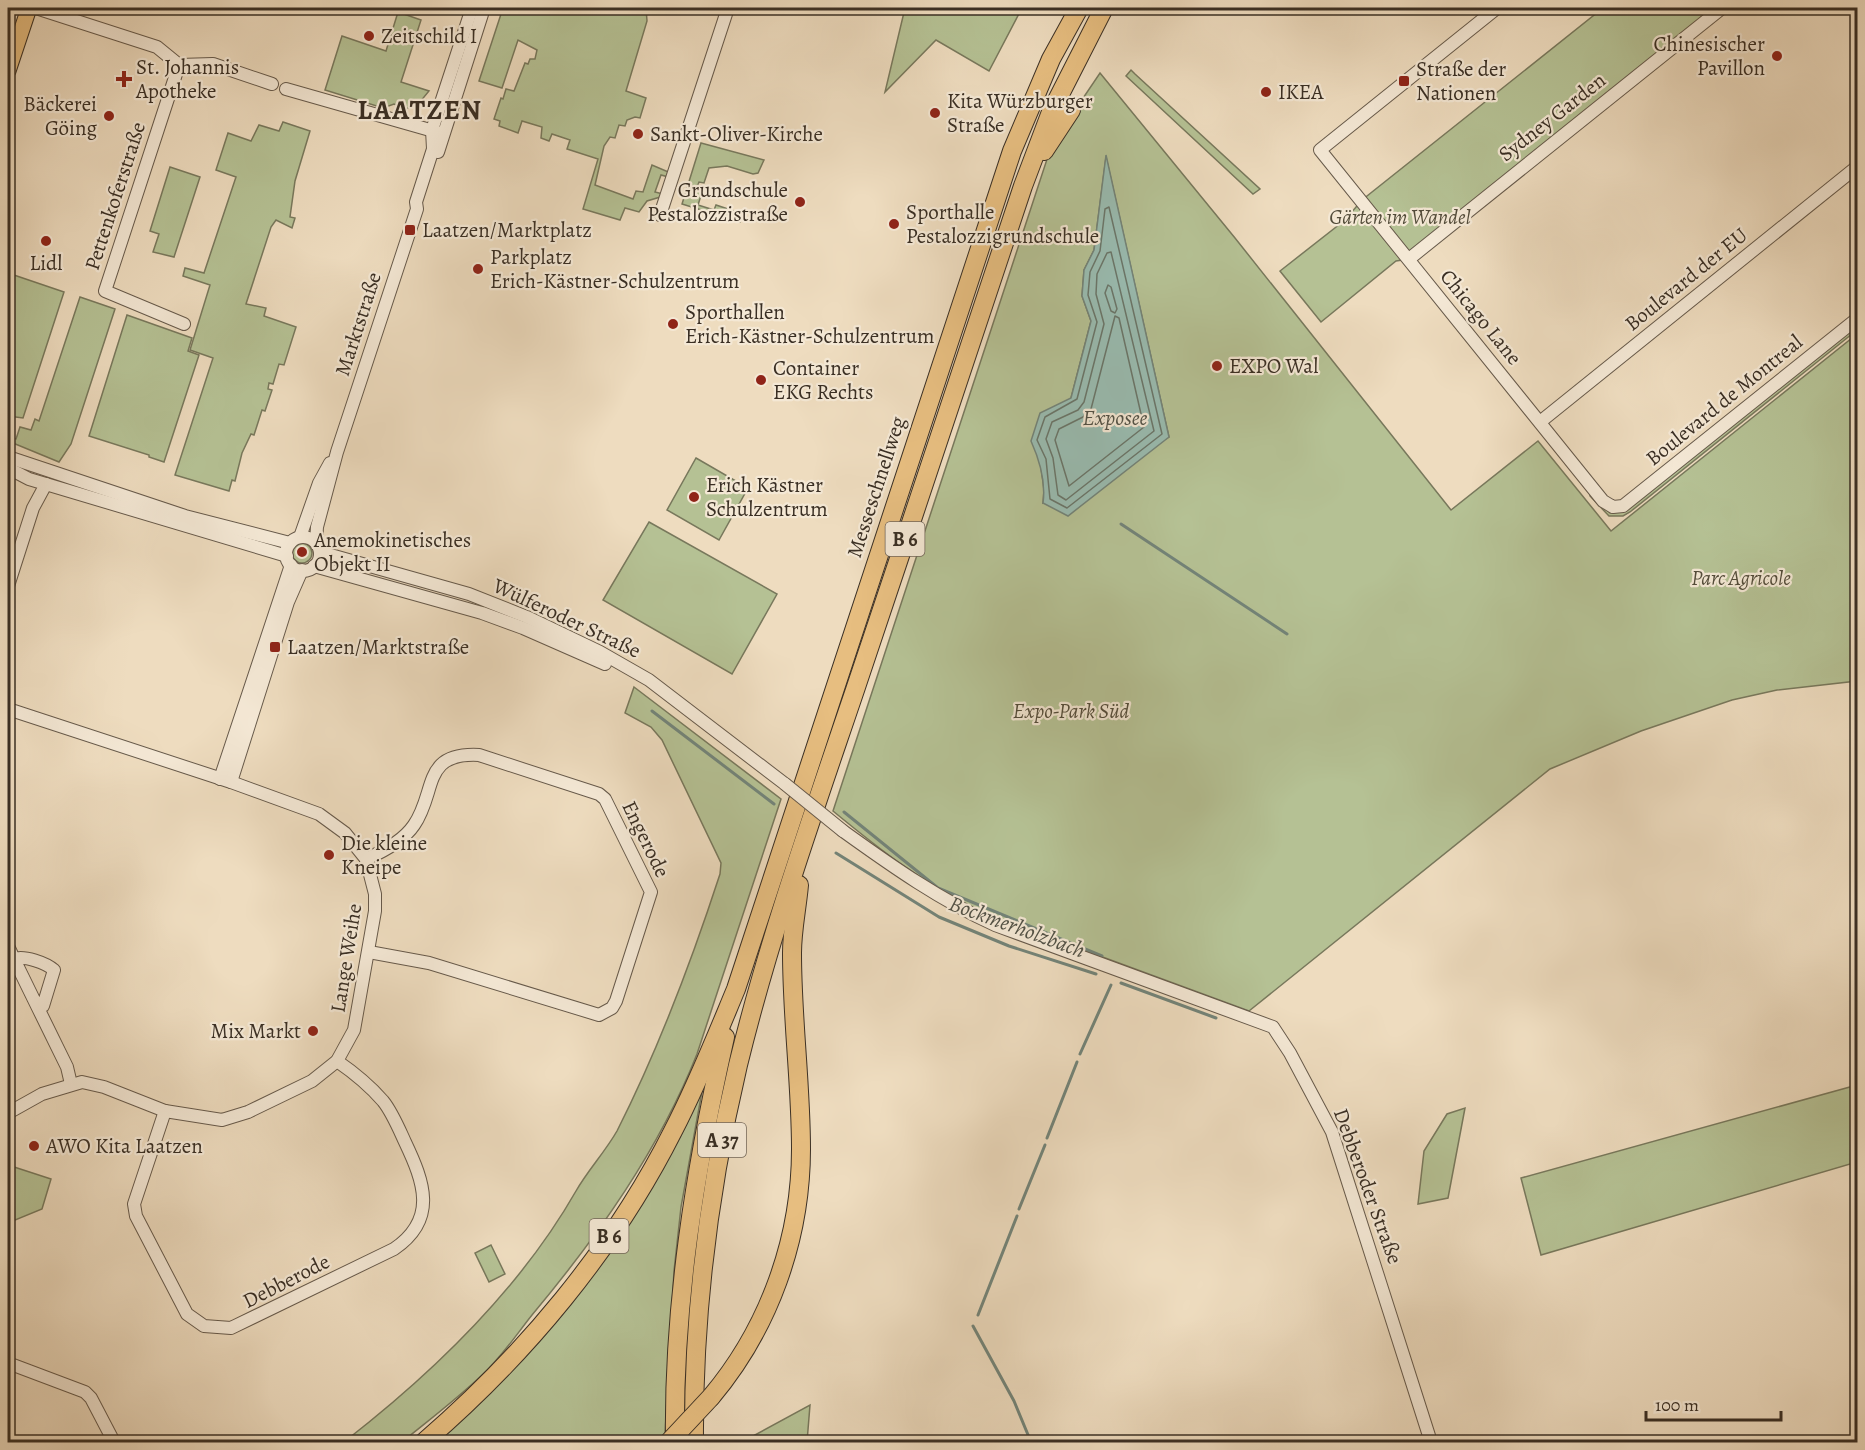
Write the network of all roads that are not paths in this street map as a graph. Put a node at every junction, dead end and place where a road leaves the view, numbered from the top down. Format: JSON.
{"nodes":[{"id":1,"x":29,"y":8,"type":"edge"},
{"id":2,"x":36,"y":8,"type":"edge"},
{"id":3,"x":472,"y":8,"type":"edge"},
{"id":4,"x":484,"y":8,"type":"edge"},
{"id":5,"x":728,"y":8,"type":"edge"},
{"id":6,"x":1079,"y":8,"type":"edge"},
{"id":7,"x":1104,"y":8,"type":"edge"},
{"id":8,"x":1497,"y":8,"type":"edge"},
{"id":9,"x":1722,"y":8,"type":"edge"},
{"id":10,"x":179,"y":65,"type":"junction"},
{"id":11,"x":8,"y":71,"type":"edge"},
{"id":12,"x":272,"y":84,"type":"dead end"},
{"id":13,"x":286,"y":89,"type":"dead end"},
{"id":14,"x":1071,"y":110,"type":"dead end"},
{"id":15,"x":437,"y":132,"type":"junction"},
{"id":16,"x":1857,"y":166,"type":"edge"},
{"id":17,"x":1023,"y":186,"type":"junction"},
{"id":18,"x":660,"y":215,"type":"dead end"},
{"id":19,"x":1409,"y":259,"type":"junction"},
{"id":20,"x":1857,"y":318,"type":"edge"},
{"id":21,"x":184,"y":324,"type":"dead end"},
{"id":22,"x":1540,"y":422,"type":"junction"},
{"id":23,"x":337,"y":452,"type":"junction"},
{"id":24,"x":8,"y":457,"type":"edge"},
{"id":25,"x":8,"y":468,"type":"edge"},
{"id":26,"x":46,"y":484,"type":"junction"},
{"id":27,"x":1613,"y":507,"type":"joint"},
{"id":28,"x":318,"y":547,"type":"junction"},
{"id":29,"x":294,"y":554,"type":"junction"},
{"id":30,"x":314,"y":566,"type":"junction"},
{"id":31,"x":8,"y":586,"type":"edge"},
{"id":32,"x":537,"y":628,"type":"junction"},
{"id":33,"x":8,"y":709,"type":"edge"},
{"id":34,"x":226,"y":780,"type":"junction"},
{"id":35,"x":843,"y":831,"type":"joint"},
{"id":36,"x":803,"y":847,"type":"junction"},
{"id":37,"x":366,"y":859,"type":"junction"},
{"id":38,"x":8,"y":946,"type":"edge"},
{"id":39,"x":369,"y":952,"type":"junction"},
{"id":40,"x":14,"y":959,"type":"junction"},
{"id":41,"x":736,"y":989,"type":"junction"},
{"id":42,"x":38,"y":1008,"type":"junction"},
{"id":43,"x":337,"y":1061,"type":"junction"},
{"id":44,"x":71,"y":1084,"type":"junction"},
{"id":45,"x":165,"y":1111,"type":"junction"},
{"id":46,"x":8,"y":1113,"type":"edge"},
{"id":47,"x":8,"y":1363,"type":"edge"},
{"id":48,"x":114,"y":1443,"type":"edge"},
{"id":49,"x":424,"y":1443,"type":"edge"},
{"id":50,"x":669,"y":1443,"type":"edge"},
{"id":51,"x":675,"y":1443,"type":"edge"},
{"id":52,"x":694,"y":1443,"type":"edge"},
{"id":53,"x":1431,"y":1443,"type":"edge"}],
"edges":[{"from":1,"to":11,"type":"main road"},
{"from":2,"to":10,"type":"street"},
{"from":3,"to":15,"type":"street","name":"Marktstraße"},
{"from":4,"to":15,"type":"street","name":"Marktstraße"},
{"from":5,"to":18,"type":"street"},
{"from":6,"to":41,"type":"highway","name":"Messeschnellweg","number":"B 6"},
{"from":7,"to":17,"type":"highway","name":"Messeschnellweg","number":"B 6"},
{"from":8,"to":19,"type":"street","name":"Chicago Lane"},
{"from":9,"to":19,"type":"street","name":"Sydney Garden"},
{"from":10,"to":12,"type":"street"},
{"from":10,"to":21,"type":"street","name":"Pettenkoferstraße"},
{"from":13,"to":15,"type":"street"},
{"from":14,"to":17,"type":"highway"},
{"from":15,"to":23,"type":"street","name":"Marktstraße"},
{"from":16,"to":22,"type":"street","name":"Boulevard der EU"},
{"from":17,"to":36,"type":"highway","name":"Messeschnellweg","number":"B 6"},
{"from":19,"to":22,"type":"street","name":"Chicago Lane"},
{"from":20,"to":27,"type":"street","name":"Boulevard de Montreal"},
{"from":22,"to":27,"type":"street","name":"Chicago Lane"},
{"from":23,"to":28,"type":"street","name":"Marktstraße"},
{"from":23,"to":29,"type":"street","name":"Marktstraße"},
{"from":24,"to":29,"type":"street"},
{"from":25,"to":26,"type":"street"},
{"from":26,"to":29,"type":"street"},
{"from":26,"to":31,"type":"street"},
{"from":28,"to":29,"type":"street","name":"Wülferoder Straße"},
{"from":28,"to":30,"type":"street","name":"Marktstraße"},
{"from":28,"to":32,"type":"street","name":"Wülferoder Straße"},
{"from":29,"to":30,"type":"street"},
{"from":29,"to":34,"type":"street","name":"Marktstraße"},
{"from":30,"to":32,"type":"street","name":"Wülferoder Straße"},
{"from":32,"to":35,"type":"street","name":"Wülferoder Straße","bridge":true},
{"from":33,"to":34,"type":"street","name":"Lange Weihe"},
{"from":34,"to":37,"type":"street","name":"Lange Weihe"},
{"from":35,"to":53,"type":"street","name":"Debberoder Straße"},
{"from":36,"to":50,"type":"highway","number":"B 6","bridge":true},
{"from":36,"to":52,"type":"highway","number":"A 37"},
{"from":37,"to":39,"type":"street","name":"Lange Weihe"},
{"from":37,"to":39,"type":"street","name":"Engerode"},
{"from":38,"to":40,"type":"street"},
{"from":39,"to":43,"type":"street","name":"Lange Weihe"},
{"from":40,"to":42,"type":"street"},
{"from":40,"to":42,"type":"street"},
{"from":41,"to":49,"type":"highway","number":"B 6"},
{"from":41,"to":51,"type":"highway","number":"A 37"},
{"from":42,"to":44,"type":"street"},
{"from":43,"to":45,"type":"street","name":"Lange Weihe"},
{"from":43,"to":45,"type":"street","name":"Debberode"},
{"from":44,"to":45,"type":"street","name":"Lange Weihe"},
{"from":44,"to":46,"type":"street","name":"Lange Weihe"},
{"from":47,"to":48,"type":"street"}]}
